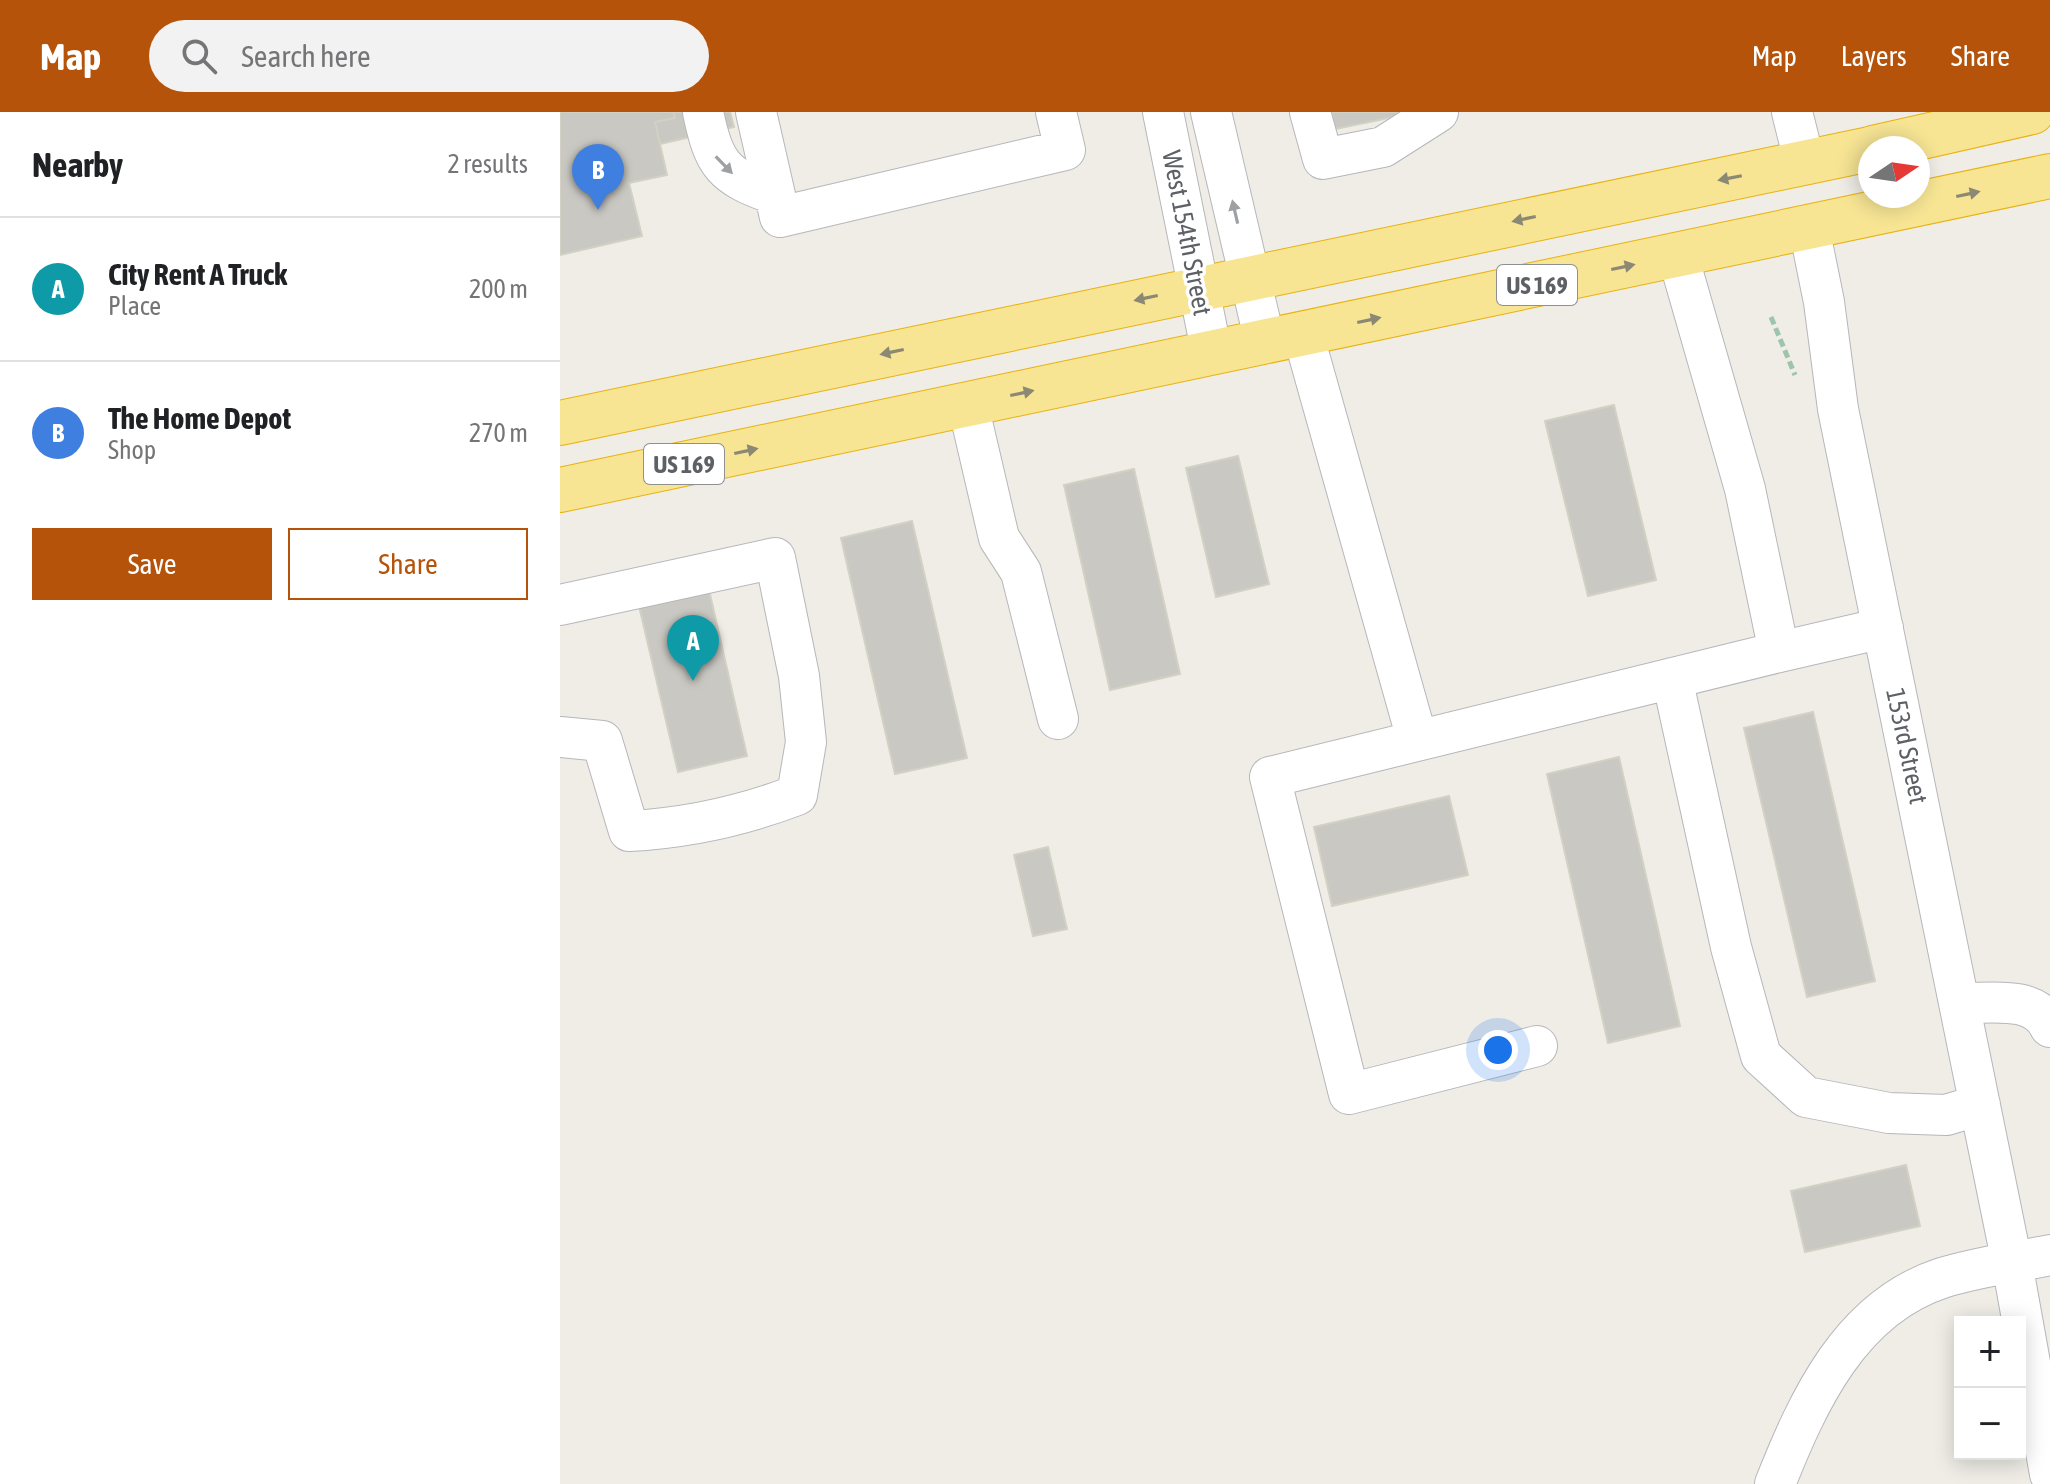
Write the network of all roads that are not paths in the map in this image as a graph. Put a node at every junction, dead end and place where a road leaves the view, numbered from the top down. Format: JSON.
{"nodes":[{"id":1,"x":703,"y":112,"type":"edge"},
{"id":2,"x":756,"y":112,"type":"edge"},
{"id":3,"x":1056,"y":112,"type":"edge"},
{"id":4,"x":1163,"y":112,"type":"edge"},
{"id":5,"x":1211,"y":112,"type":"edge"},
{"id":6,"x":1310,"y":112,"type":"edge"},
{"id":7,"x":1438,"y":112,"type":"edge"},
{"id":8,"x":1792,"y":112,"type":"edge"},
{"id":9,"x":2032,"y":112,"type":"edge"},
{"id":10,"x":1925,"y":136,"type":"edge"},
{"id":11,"x":1858,"y":151,"type":"edge"},
{"id":12,"x":1805,"y":164,"type":"junction"},
{"id":13,"x":2050,"y":176,"type":"edge"},
{"id":14,"x":774,"y":194,"type":"junction"},
{"id":15,"x":1809,"y":228,"type":"junction"},
{"id":16,"x":1678,"y":256,"type":"junction"},
{"id":17,"x":1250,"y":277,"type":"junction"},
{"id":18,"x":1197,"y":288,"type":"junction"},
{"id":19,"x":1284,"y":338,"type":"junction"},
{"id":20,"x":1212,"y":354,"type":"junction"},
{"id":21,"x":968,"y":405,"type":"junction"},
{"id":22,"x":560,"y":423,"type":"edge"},
{"id":23,"x":560,"y":490,"type":"edge"},
{"id":24,"x":560,"y":605,"type":"edge"},
{"id":25,"x":1883,"y":628,"type":"junction"},
{"id":26,"x":1779,"y":652,"type":"junction"},
{"id":27,"x":1672,"y":678,"type":"junction"},
{"id":28,"x":1058,"y":719,"type":"dead end"},
{"id":29,"x":560,"y":737,"type":"edge"},
{"id":30,"x":1417,"y":739,"type":"junction"},
{"id":31,"x":1959,"y":1003,"type":"junction"},
{"id":32,"x":2050,"y":1027,"type":"edge"},
{"id":33,"x":1537,"y":1046,"type":"dead end"},
{"id":34,"x":1980,"y":1105,"type":"junction"},
{"id":35,"x":2031,"y":1259,"type":"edge"},
{"id":36,"x":2039,"y":1347,"type":"edge"},
{"id":37,"x":2050,"y":1474,"type":"edge"},
{"id":38,"x":1775,"y":1484,"type":"edge"}],
"edges":[{"from":1,"to":14,"type":"street","one_way":true},
{"from":2,"to":14,"type":"street"},
{"from":3,"to":14,"type":"street"},
{"from":4,"to":18,"type":"street","name":"West 154th Street"},
{"from":17,"to":5,"type":"street","name":"West 154th Street","one_way":true},
{"from":6,"to":7,"type":"street"},
{"from":8,"to":12,"type":"street"},
{"from":9,"to":10,"type":"highway","number":"US 169"},
{"from":11,"to":12,"type":"highway","number":"US 169"},
{"from":12,"to":17,"type":"highway","number":"US 169","one_way":true},
{"from":15,"to":13,"type":"highway","number":"US 169","one_way":true},
{"from":15,"to":16,"type":"highway","number":"US 169"},
{"from":15,"to":25,"type":"street","name":"153rd Street"},
{"from":19,"to":16,"type":"highway","number":"US 169","one_way":true},
{"from":16,"to":26,"type":"street"},
{"from":17,"to":18,"type":"highway","number":"US 169"},
{"from":17,"to":19,"type":"street","name":"West 154th Street"},
{"from":18,"to":20,"type":"street","name":"West 154th Street"},
{"from":18,"to":22,"type":"highway","number":"US 169","one_way":true},
{"from":19,"to":20,"type":"highway","number":"US 169"},
{"from":19,"to":30,"type":"street","name":"West 154th Street"},
{"from":21,"to":20,"type":"highway","number":"US 169","one_way":true},
{"from":23,"to":21,"type":"highway","number":"US 169","one_way":true},
{"from":21,"to":28,"type":"street"},
{"from":24,"to":29,"type":"street"},
{"from":25,"to":26,"type":"street"},
{"from":25,"to":31,"type":"street","name":"153rd Street"},
{"from":26,"to":27,"type":"street"},
{"from":27,"to":30,"type":"street"},
{"from":27,"to":34,"type":"street"},
{"from":30,"to":33,"type":"street"},
{"from":31,"to":32,"type":"street"},
{"from":31,"to":34,"type":"street","name":"153rd Street"},
{"from":34,"to":35,"type":"street","name":"153rd Street"},
{"from":35,"to":36,"type":"street","name":"153rd Street"},
{"from":35,"to":38,"type":"street"},
{"from":36,"to":37,"type":"street","name":"153rd Street"}]}
